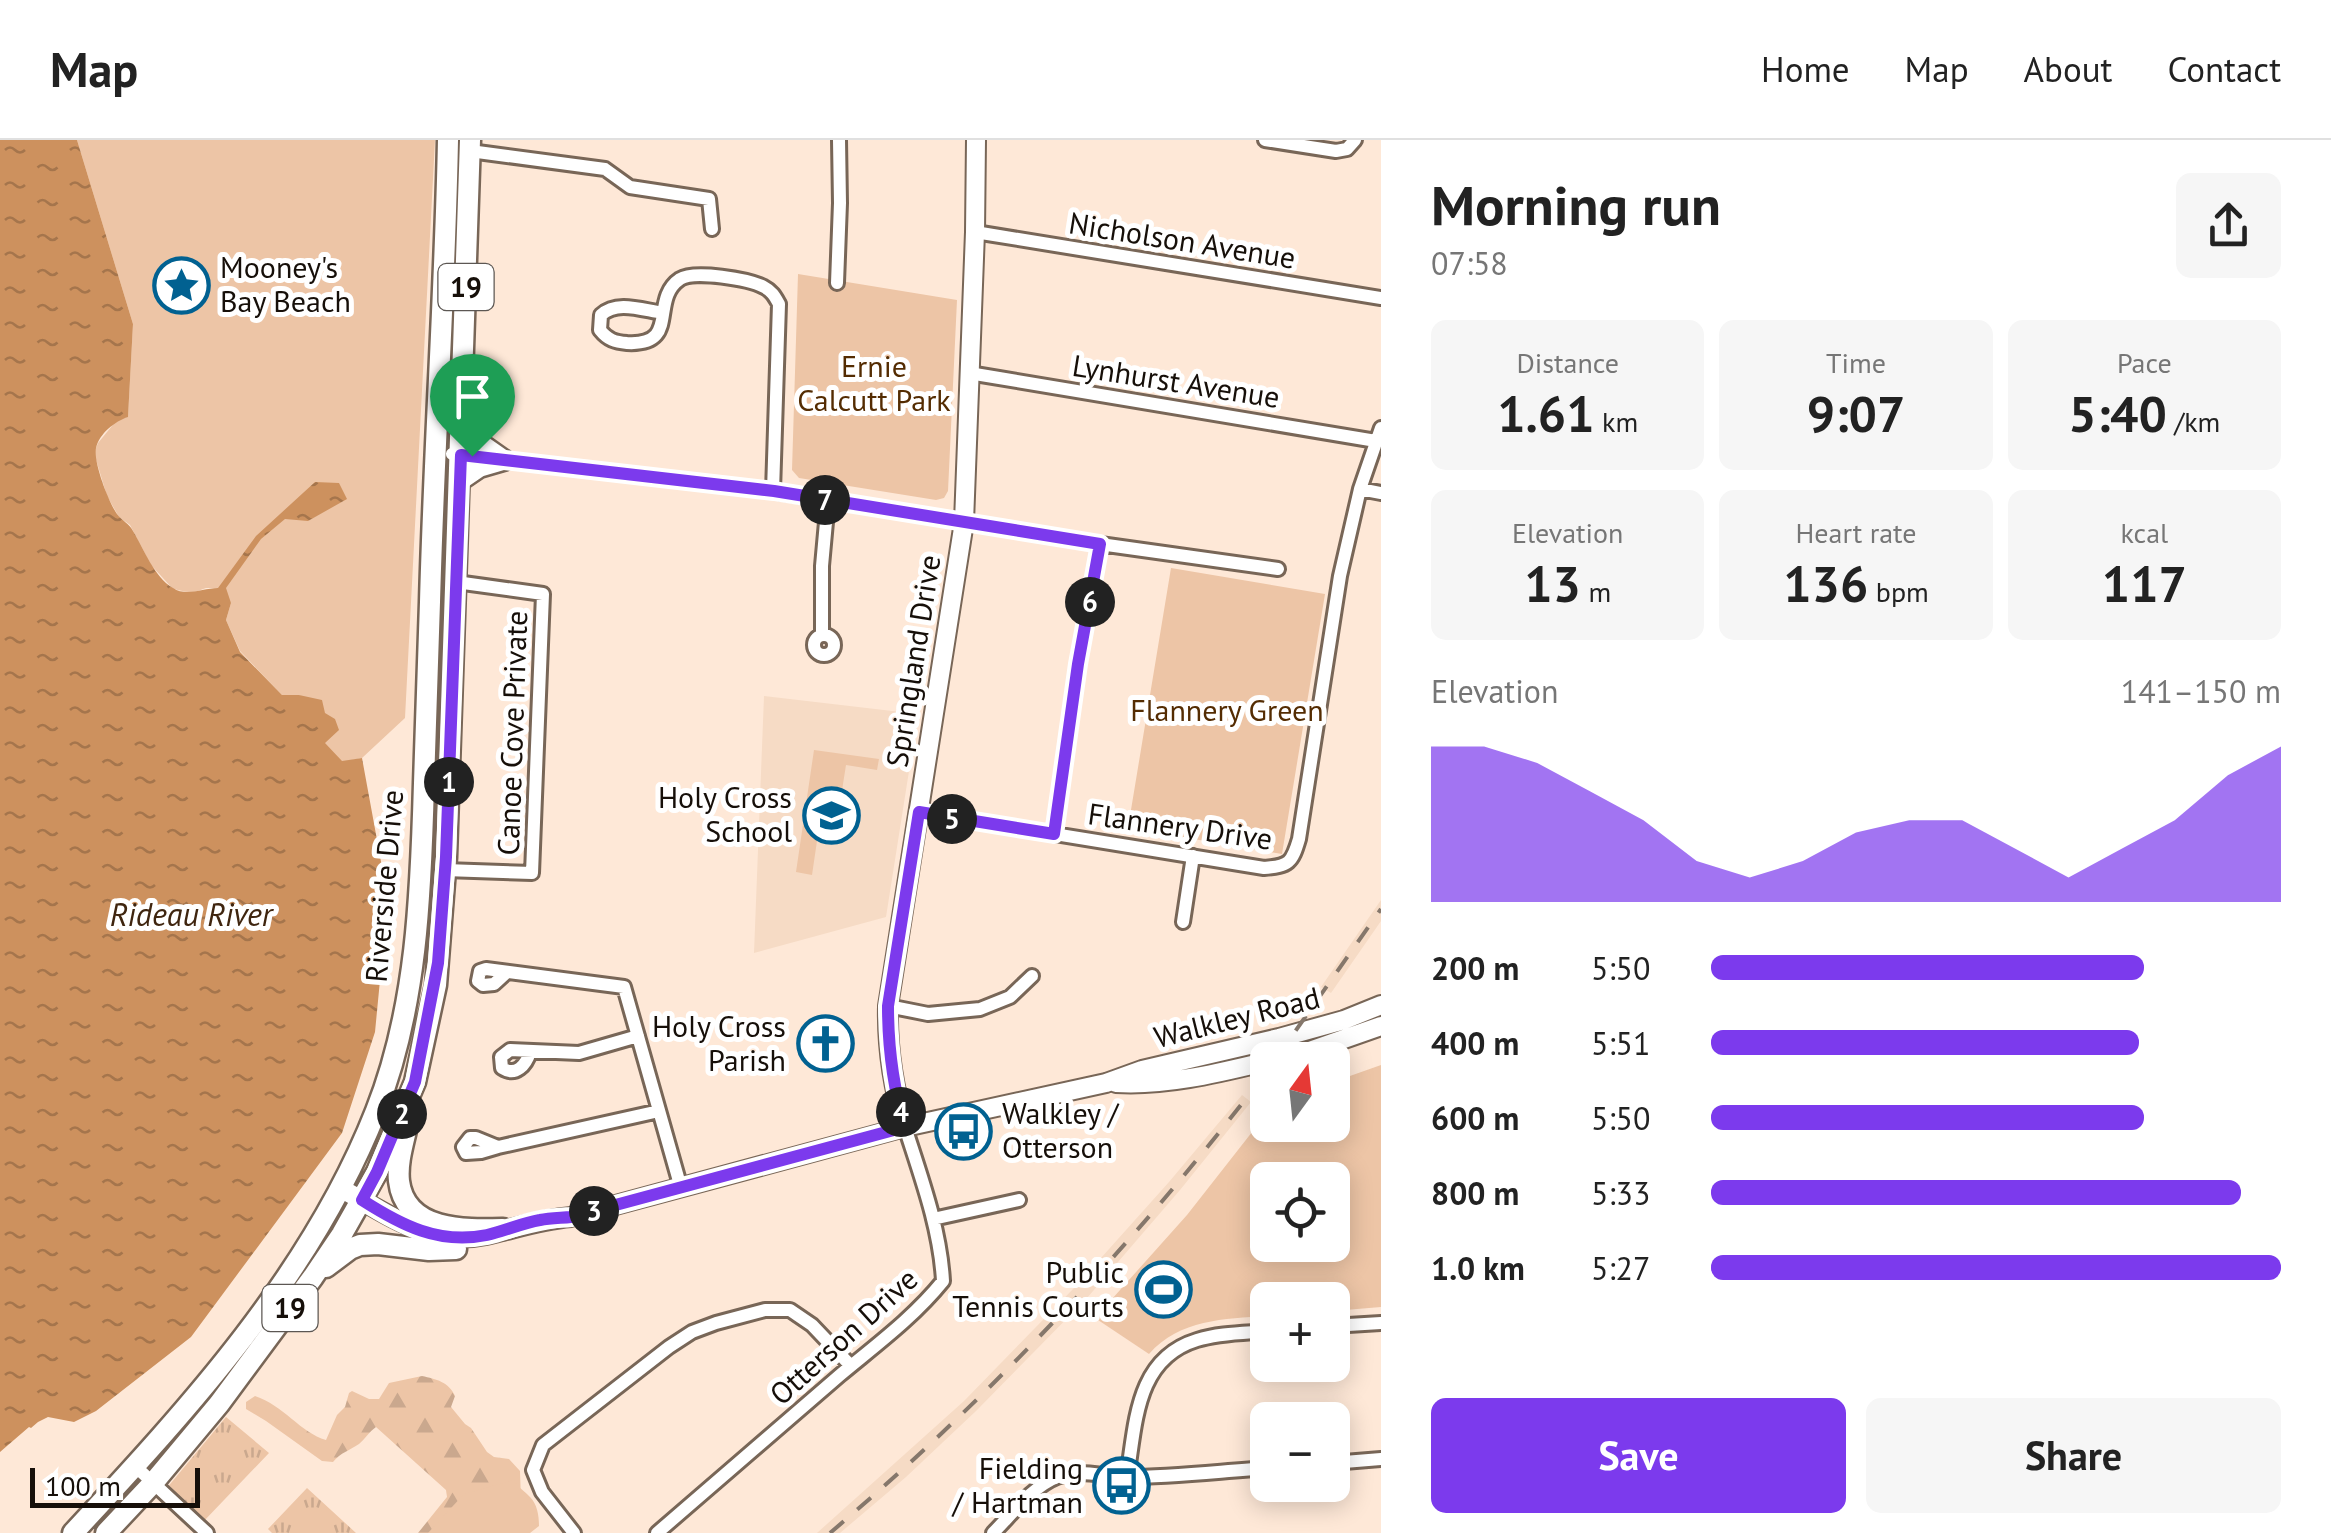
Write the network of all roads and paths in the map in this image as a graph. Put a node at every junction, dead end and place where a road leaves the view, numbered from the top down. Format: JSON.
{"nodes":[{"id":1,"x":448,"y":140,"type":"edge"},
{"id":2,"x":839,"y":140,"type":"edge"},
{"id":3,"x":976,"y":140,"type":"edge"},
{"id":4,"x":1265,"y":140,"type":"edge"},
{"id":5,"x":1356,"y":140,"type":"edge"},
{"id":6,"x":470,"y":146,"type":"edge"},
{"id":7,"x":712,"y":229,"type":"dead end"},
{"id":8,"x":976,"y":232,"type":"junction"},
{"id":9,"x":837,"y":283,"type":"dead end"},
{"id":10,"x":1381,"y":298,"type":"edge"},
{"id":11,"x":663,"y":312,"type":"junction"},
{"id":12,"x":969,"y":373,"type":"junction"},
{"id":13,"x":462,"y":423,"type":"junction"},
{"id":14,"x":1378,"y":434,"type":"edge"},
{"id":15,"x":435,"y":452,"type":"junction"},
{"id":16,"x":461,"y":455,"type":"junction"},
{"id":17,"x":504,"y":460,"type":"junction"},
{"id":18,"x":460,"y":480,"type":"junction"},
{"id":19,"x":1360,"y":489,"type":"junction"},
{"id":20,"x":774,"y":491,"type":"junction"},
{"id":21,"x":1381,"y":493,"type":"edge"},
{"id":22,"x":828,"y":500,"type":"junction"},
{"id":23,"x":964,"y":522,"type":"junction"},
{"id":24,"x":1100,"y":544,"type":"junction"},
{"id":25,"x":1278,"y":570,"type":"dead end"},
{"id":26,"x":456,"y":582,"type":"junction"},
{"id":27,"x":822,"y":635,"type":"dead end"},
{"id":28,"x":919,"y":812,"type":"junction"},
{"id":29,"x":1054,"y":834,"type":"junction"},
{"id":30,"x":1192,"y":856,"type":"junction"},
{"id":31,"x":445,"y":870,"type":"junction"},
{"id":32,"x":1183,"y":922,"type":"dead end"},
{"id":33,"x":508,"y":972,"type":"dead end"},
{"id":34,"x":1032,"y":976,"type":"dead end"},
{"id":35,"x":1381,"y":1005,"type":"edge"},
{"id":36,"x":888,"y":1006,"type":"junction"},
{"id":37,"x":1381,"y":1026,"type":"edge"},
{"id":38,"x":638,"y":1036,"type":"junction"},
{"id":39,"x":1335,"y":1042,"type":"edge"},
{"id":40,"x":530,"y":1052,"type":"dead end"},
{"id":41,"x":1250,"y":1066,"type":"edge"},
{"id":42,"x":415,"y":1082,"type":"junction"},
{"id":43,"x":1106,"y":1083,"type":"junction"},
{"id":44,"x":659,"y":1111,"type":"junction"},
{"id":45,"x":905,"y":1127,"type":"junction"},
{"id":46,"x":498,"y":1147,"type":"dead end"},
{"id":47,"x":681,"y":1188,"type":"junction"},
{"id":48,"x":338,"y":1192,"type":"junction"},
{"id":49,"x":1019,"y":1200,"type":"dead end"},
{"id":50,"x":360,"y":1205,"type":"junction"},
{"id":51,"x":571,"y":1217,"type":"junction"},
{"id":52,"x":933,"y":1219,"type":"junction"},
{"id":53,"x":503,"y":1230,"type":"junction"},
{"id":54,"x":456,"y":1249,"type":"junction"},
{"id":55,"x":313,"y":1277,"type":"junction"},
{"id":56,"x":1381,"y":1322,"type":"edge"},
{"id":57,"x":1350,"y":1325,"type":"edge"},
{"id":58,"x":1250,"y":1334,"type":"edge"},
{"id":59,"x":851,"y":1366,"type":"junction"},
{"id":60,"x":1381,"y":1459,"type":"edge"},
{"id":61,"x":1350,"y":1462,"type":"edge"},
{"id":62,"x":135,"y":1466,"type":"junction"},
{"id":63,"x":1250,"y":1469,"type":"edge"},
{"id":64,"x":1127,"y":1477,"type":"junction"},
{"id":65,"x":153,"y":1483,"type":"junction"},
{"id":66,"x":73,"y":1533,"type":"edge"},
{"id":67,"x":106,"y":1533,"type":"edge"},
{"id":68,"x":206,"y":1533,"type":"edge"},
{"id":69,"x":574,"y":1533,"type":"edge"},
{"id":70,"x":657,"y":1533,"type":"edge"},
{"id":71,"x":994,"y":1533,"type":"edge"}],
"edges":[{"from":1,"to":15,"type":"main road","name":"Riverside Drive","number":"19"},
{"from":2,"to":9,"type":"street"},
{"from":3,"to":8,"type":"main road","name":"Springland Drive"},
{"from":4,"to":5,"type":"street"},
{"from":6,"to":7,"type":"street"},
{"from":6,"to":13,"type":"main road","name":"Riverside Drive","number":"19"},
{"from":8,"to":10,"type":"street","name":"Nicholson Avenue"},
{"from":8,"to":12,"type":"main road","name":"Springland Drive"},
{"from":11,"to":11,"type":"street"},
{"from":11,"to":20,"type":"street"},
{"from":12,"to":14,"type":"street","name":"Lynhurst Avenue"},
{"from":12,"to":23,"type":"main road","name":"Springland Drive"},
{"from":13,"to":16,"type":"main road","name":"Riverside Drive","number":"19"},
{"from":13,"to":17,"type":"main road"},
{"from":14,"to":19,"type":"street","name":"Flannery Drive"},
{"from":15,"to":16,"type":"street"},
{"from":15,"to":48,"type":"main road","name":"Riverside Drive","number":"19"},
{"from":16,"to":17,"type":"street"},
{"from":16,"to":18,"type":"main road","name":"Riverside Drive","number":"19"},
{"from":17,"to":18,"type":"main road"},
{"from":17,"to":20,"type":"street"},
{"from":18,"to":26,"type":"main road","name":"Riverside Drive","number":"19"},
{"from":19,"to":21,"type":"street"},
{"from":19,"to":30,"type":"street","name":"Flannery Drive"},
{"from":20,"to":22,"type":"street"},
{"from":22,"to":23,"type":"street"},
{"from":22,"to":27,"type":"street"},
{"from":23,"to":24,"type":"street"},
{"from":23,"to":28,"type":"main road","name":"Springland Drive"},
{"from":24,"to":25,"type":"street"},
{"from":24,"to":29,"type":"street"},
{"from":26,"to":31,"type":"main road","name":"Riverside Drive","number":"19"},
{"from":26,"to":31,"type":"street","name":"Canoe Cove Private"},
{"from":28,"to":29,"type":"street","name":"Flannery Drive"},
{"from":28,"to":36,"type":"main road","name":"Springland Drive"},
{"from":29,"to":30,"type":"street","name":"Flannery Drive"},
{"from":30,"to":32,"type":"street"},
{"from":31,"to":42,"type":"main road","name":"Riverside Drive","number":"19"},
{"from":33,"to":38,"type":"street"},
{"from":34,"to":36,"type":"street"},
{"from":35,"to":43,"type":"main road","name":"Walkley Road"},
{"from":36,"to":45,"type":"main road","name":"Springland Drive"},
{"from":37,"to":39,"type":"main road","name":"Walkley Road"},
{"from":38,"to":40,"type":"street"},
{"from":38,"to":44,"type":"street"},
{"from":41,"to":43,"type":"main road","name":"Walkley Road"},
{"from":42,"to":50,"type":"main road","name":"Riverside Drive","number":"19"},
{"from":42,"to":53,"type":"main road"},
{"from":43,"to":45,"type":"main road","name":"Walkley Road"},
{"from":44,"to":46,"type":"street"},
{"from":44,"to":47,"type":"street"},
{"from":45,"to":47,"type":"main road","name":"Walkley Road"},
{"from":45,"to":52,"type":"street","name":"Otterson Drive"},
{"from":47,"to":51,"type":"main road","name":"Walkley Road"},
{"from":48,"to":50,"type":"main road","name":"Walkley Road"},
{"from":48,"to":62,"type":"main road","name":"Riverside Drive","number":"19"},
{"from":49,"to":52,"type":"street"},
{"from":50,"to":53,"type":"main road","name":"Walkley Road"},
{"from":50,"to":54,"type":"main road","name":"Walkley Road"},
{"from":50,"to":55,"type":"main road","name":"Riverside Drive","number":"19"},
{"from":51,"to":53,"type":"main road","name":"Walkley Road"},
{"from":51,"to":54,"type":"main road","name":"Walkley Road"},
{"from":52,"to":59,"type":"street","name":"Otterson Drive"},
{"from":54,"to":55,"type":"main road"},
{"from":55,"to":65,"type":"main road","name":"Riverside Drive","number":"19"},
{"from":56,"to":57,"type":"street"},
{"from":58,"to":64,"type":"street"},
{"from":59,"to":69,"type":"street"},
{"from":59,"to":70,"type":"street","name":"Otterson Drive"},
{"from":60,"to":61,"type":"street"},
{"from":62,"to":65,"type":"street"},
{"from":62,"to":66,"type":"main road","name":"Riverside Drive","number":"19"},
{"from":63,"to":64,"type":"street"},
{"from":64,"to":71,"type":"street"},
{"from":65,"to":67,"type":"main road","name":"Riverside Drive","number":"19"},
{"from":65,"to":68,"type":"street"}]}
